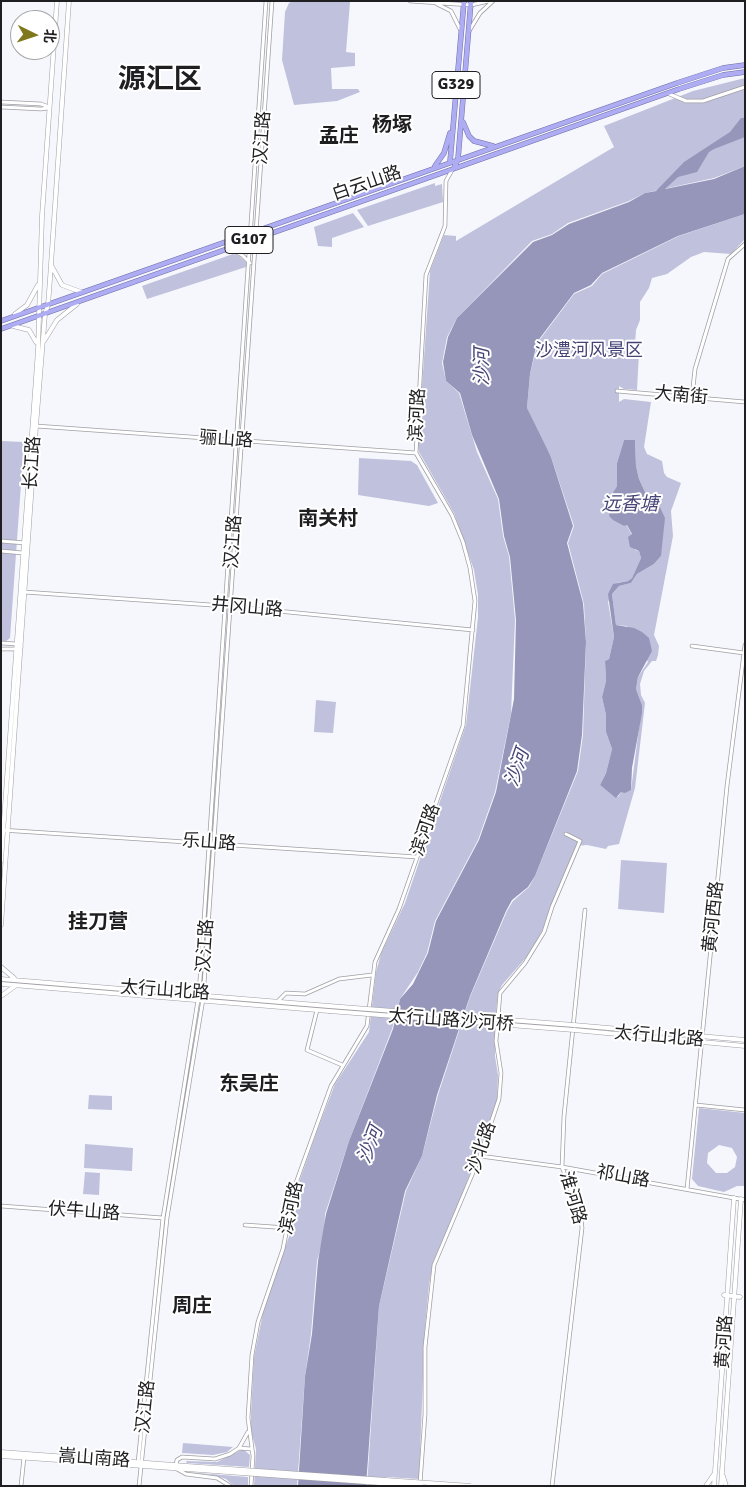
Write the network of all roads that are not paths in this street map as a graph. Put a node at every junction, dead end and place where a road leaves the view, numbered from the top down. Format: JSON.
{"nodes":[{"id":1,"x":57,"y":1,"type":"edge"},
{"id":2,"x":69,"y":1,"type":"edge"},
{"id":3,"x":266,"y":1,"type":"edge"},
{"id":4,"x":272,"y":1,"type":"edge"},
{"id":5,"x":410,"y":1,"type":"edge"},
{"id":6,"x":491,"y":1,"type":"edge"},
{"id":7,"x":434,"y":3,"type":"junction"},
{"id":8,"x":463,"y":3,"type":"edge"},
{"id":9,"x":471,"y":3,"type":"edge"},
{"id":10,"x":461,"y":31,"type":"junction"},
{"id":11,"x":468,"y":32,"type":"junction"},
{"id":12,"x":745,"y":65,"type":"edge"},
{"id":13,"x":745,"y":72,"type":"edge"},
{"id":14,"x":745,"y":87,"type":"edge"},
{"id":15,"x":666,"y":93,"type":"junction"},
{"id":16,"x":1,"y":102,"type":"edge"},
{"id":17,"x":1,"y":107,"type":"edge"},
{"id":18,"x":49,"y":107,"type":"junction"},
{"id":19,"x":454,"y":114,"type":"junction"},
{"id":20,"x":462,"y":116,"type":"junction"},
{"id":21,"x":494,"y":146,"type":"junction"},
{"id":22,"x":458,"y":159,"type":"junction"},
{"id":23,"x":450,"y":162,"type":"junction"},
{"id":24,"x":432,"y":168,"type":"junction"},
{"id":25,"x":454,"y":168,"type":"junction"},
{"id":26,"x":254,"y":232,"type":"junction"},
{"id":27,"x":254,"y":238,"type":"junction"},
{"id":28,"x":745,"y":244,"type":"edge"},
{"id":29,"x":226,"y":248,"type":"junction"},
{"id":30,"x":250,"y":263,"type":"junction"},
{"id":31,"x":50,"y":264,"type":"junction"},
{"id":32,"x":39,"y":283,"type":"junction"},
{"id":33,"x":83,"y":292,"type":"junction"},
{"id":34,"x":85,"y":299,"type":"junction"},
{"id":35,"x":48,"y":305,"type":"junction"},
{"id":36,"x":38,"y":309,"type":"junction"},
{"id":37,"x":44,"y":314,"type":"junction"},
{"id":38,"x":38,"y":315,"type":"junction"},
{"id":39,"x":11,"y":318,"type":"junction"},
{"id":40,"x":1,"y":322,"type":"edge"},
{"id":41,"x":11,"y":326,"type":"junction"},
{"id":42,"x":1,"y":329,"type":"edge"},
{"id":43,"x":40,"y":345,"type":"junction"},
{"id":44,"x":617,"y":391,"type":"dead end"},
{"id":45,"x":692,"y":397,"type":"junction"},
{"id":46,"x":745,"y":402,"type":"edge"},
{"id":47,"x":36,"y":426,"type":"junction"},
{"id":48,"x":239,"y":441,"type":"junction"},
{"id":49,"x":416,"y":453,"type":"junction"},
{"id":50,"x":1,"y":541,"type":"edge"},
{"id":51,"x":26,"y":543,"type":"junction"},
{"id":52,"x":1,"y":551,"type":"edge"},
{"id":53,"x":23,"y":552,"type":"junction"},
{"id":54,"x":23,"y":591,"type":"junction"},
{"id":55,"x":228,"y":606,"type":"junction"},
{"id":56,"x":473,"y":630,"type":"junction"},
{"id":57,"x":1,"y":644,"type":"edge"},
{"id":58,"x":745,"y":645,"type":"edge"},
{"id":59,"x":692,"y":646,"type":"dead end"},
{"id":60,"x":18,"y":647,"type":"junction"},
{"id":61,"x":1,"y":648,"type":"edge"},
{"id":62,"x":744,"y":653,"type":"edge"},
{"id":63,"x":4,"y":830,"type":"edge"},
{"id":64,"x":566,"y":834,"type":"dead end"},
{"id":65,"x":211,"y":843,"type":"junction"},
{"id":66,"x":417,"y":857,"type":"junction"},
{"id":67,"x":1,"y":861,"type":"edge"},
{"id":68,"x":585,"y":910,"type":"dead end"},
{"id":69,"x":1,"y":925,"type":"edge"},
{"id":70,"x":1,"y":967,"type":"edge"},
{"id":71,"x":372,"y":975,"type":"junction"},
{"id":72,"x":1,"y":979,"type":"edge"},
{"id":73,"x":18,"y":983,"type":"junction"},
{"id":74,"x":1,"y":984,"type":"edge"},
{"id":75,"x":1,"y":996,"type":"edge"},
{"id":76,"x":201,"y":997,"type":"junction"},
{"id":77,"x":278,"y":1001,"type":"junction"},
{"id":78,"x":329,"y":1008,"type":"junction"},
{"id":79,"x":317,"y":1010,"type":"junction"},
{"id":80,"x":574,"y":1027,"type":"junction"},
{"id":81,"x":702,"y":1035,"type":"junction"},
{"id":82,"x":745,"y":1040,"type":"edge"},
{"id":83,"x":702,"y":1041,"type":"junction"},
{"id":84,"x":745,"y":1046,"type":"edge"},
{"id":85,"x":342,"y":1065,"type":"junction"},
{"id":86,"x":696,"y":1105,"type":"junction"},
{"id":87,"x":745,"y":1110,"type":"edge"},
{"id":88,"x":480,"y":1156,"type":"junction"},
{"id":89,"x":562,"y":1167,"type":"junction"},
{"id":90,"x":687,"y":1188,"type":"junction"},
{"id":91,"x":734,"y":1198,"type":"junction"},
{"id":92,"x":743,"y":1201,"type":"edge"},
{"id":93,"x":1,"y":1206,"type":"edge"},
{"id":94,"x":165,"y":1218,"type":"junction"},
{"id":95,"x":246,"y":1225,"type":"dead end"},
{"id":96,"x":288,"y":1228,"type":"junction"},
{"id":97,"x":726,"y":1296,"type":"junction"},
{"id":98,"x":735,"y":1296,"type":"junction"},
{"id":99,"x":740,"y":1297,"type":"dead end"},
{"id":100,"x":248,"y":1432,"type":"junction"},
{"id":101,"x":239,"y":1448,"type":"junction"},
{"id":102,"x":252,"y":1449,"type":"junction"},
{"id":103,"x":1,"y":1452,"type":"edge"},
{"id":104,"x":1,"y":1456,"type":"edge"},
{"id":105,"x":24,"y":1456,"type":"junction"},
{"id":106,"x":139,"y":1464,"type":"junction"},
{"id":107,"x":176,"y":1467,"type":"junction"},
{"id":108,"x":186,"y":1468,"type":"junction"},
{"id":109,"x":716,"y":1472,"type":"junction"},
{"id":110,"x":722,"y":1472,"type":"junction"},
{"id":111,"x":21,"y":1486,"type":"edge"},
{"id":112,"x":139,"y":1486,"type":"edge"},
{"id":113,"x":230,"y":1486,"type":"edge"},
{"id":114,"x":251,"y":1486,"type":"edge"},
{"id":115,"x":420,"y":1486,"type":"edge"},
{"id":116,"x":471,"y":1486,"type":"edge"},
{"id":117,"x":552,"y":1486,"type":"edge"},
{"id":118,"x":706,"y":1486,"type":"edge"},
{"id":119,"x":714,"y":1486,"type":"edge"},
{"id":120,"x":721,"y":1486,"type":"edge"},
{"id":121,"x":726,"y":1486,"type":"edge"}],
"edges":[{"from":1,"to":18,"type":"main road","name":"长江路"},
{"from":2,"to":31,"type":"main road","name":"长江路"},
{"from":3,"to":26,"type":"street","name":"汉江路"},
{"from":4,"to":26,"type":"street","name":"汉江路"},
{"from":5,"to":7,"type":"street"},
{"from":6,"to":9,"type":"street"},
{"from":6,"to":11,"type":"street"},
{"from":7,"to":8,"type":"street"},
{"from":7,"to":10,"type":"street"},
{"from":8,"to":9,"type":"street"},
{"from":8,"to":10,"type":"highway","number":"G329"},
{"from":9,"to":11,"type":"highway","number":"G329"},
{"from":10,"to":19,"type":"highway","number":"G329"},
{"from":11,"to":20,"type":"highway","number":"G329"},
{"from":12,"to":21,"type":"highway","name":"白云山路","number":"G107"},
{"from":13,"to":15,"type":"highway","name":"白云山路","number":"G107"},
{"from":14,"to":15,"type":"street"},
{"from":15,"to":25,"type":"highway","name":"白云山路","number":"G107"},
{"from":16,"to":18,"type":"street"},
{"from":17,"to":18,"type":"street"},
{"from":18,"to":32,"type":"main road","name":"长江路"},
{"from":19,"to":23,"type":"highway","number":"G329"},
{"from":19,"to":24,"type":"highway"},
{"from":20,"to":21,"type":"highway"},
{"from":20,"to":22,"type":"highway","number":"G329"},
{"from":21,"to":22,"type":"highway","name":"白云山路","number":"G107"},
{"from":22,"to":23,"type":"highway","name":"白云山路","number":"G107"},
{"from":22,"to":25,"type":"highway","number":"G329"},
{"from":23,"to":24,"type":"highway","name":"白云山路","number":"G107"},
{"from":23,"to":25,"type":"highway"},
{"from":24,"to":26,"type":"highway","name":"白云山路","number":"G107"},
{"from":25,"to":27,"type":"highway","name":"白云山路","number":"G107"},
{"from":25,"to":49,"type":"street","name":"滨河路"},
{"from":26,"to":27,"type":"street","name":"汉江路"},
{"from":26,"to":33,"type":"highway","name":"白云山路","number":"G107"},
{"from":27,"to":29,"type":"highway","name":"白云山路","number":"G107"},
{"from":27,"to":30,"type":"street","name":"汉江路"},
{"from":27,"to":48,"type":"street","name":"汉江路"},
{"from":28,"to":45,"type":"street"},
{"from":29,"to":30,"type":"street"},
{"from":29,"to":34,"type":"highway","name":"白云山路","number":"G107"},
{"from":30,"to":48,"type":"street","name":"汉江路"},
{"from":31,"to":33,"type":"main road"},
{"from":31,"to":35,"type":"main road","name":"长江路"},
{"from":32,"to":36,"type":"main road","name":"长江路"},
{"from":32,"to":39,"type":"main road"},
{"from":33,"to":35,"type":"highway","name":"白云山路","number":"G107"},
{"from":34,"to":37,"type":"highway","name":"白云山路","number":"G107"},
{"from":34,"to":43,"type":"main road"},
{"from":35,"to":36,"type":"highway","name":"白云山路","number":"G107"},
{"from":35,"to":37,"type":"main road","name":"长江路"},
{"from":36,"to":37,"type":"main road"},
{"from":36,"to":38,"type":"main road","name":"长江路"},
{"from":36,"to":39,"type":"highway","name":"白云山路","number":"G107"},
{"from":37,"to":38,"type":"highway","name":"白云山路","number":"G107"},
{"from":37,"to":43,"type":"main road","name":"长江路"},
{"from":38,"to":41,"type":"highway","name":"白云山路","number":"G107"},
{"from":38,"to":43,"type":"main road","name":"长江路"},
{"from":39,"to":40,"type":"highway","name":"白云山路","number":"G107"},
{"from":41,"to":42,"type":"highway","name":"白云山路","number":"G107"},
{"from":41,"to":43,"type":"main road"},
{"from":43,"to":47,"type":"main road","name":"长江路"},
{"from":43,"to":51,"type":"main road","name":"长江路"},
{"from":44,"to":45,"type":"street","name":"大南街"},
{"from":45,"to":46,"type":"street","name":"大南街"},
{"from":47,"to":48,"type":"street","name":"骊山路"},
{"from":47,"to":51,"type":"main road","name":"长江路"},
{"from":48,"to":49,"type":"street","name":"骊山路"},
{"from":48,"to":55,"type":"street","name":"汉江路"},
{"from":49,"to":56,"type":"street","name":"滨河路"},
{"from":50,"to":51,"type":"street"},
{"from":51,"to":53,"type":"main road","name":"长江路"},
{"from":51,"to":54,"type":"main road","name":"长江路"},
{"from":52,"to":53,"type":"street"},
{"from":53,"to":54,"type":"main road","name":"长江路"},
{"from":54,"to":55,"type":"street","name":"井冈山路"},
{"from":54,"to":60,"type":"main road","name":"长江路"},
{"from":55,"to":56,"type":"street","name":"井冈山路"},
{"from":55,"to":65,"type":"street","name":"汉江路"},
{"from":56,"to":66,"type":"street","name":"滨河路"},
{"from":57,"to":60,"type":"street"},
{"from":58,"to":62,"type":"street","name":"黄河西路"},
{"from":59,"to":62,"type":"street"},
{"from":60,"to":61,"type":"street"},
{"from":60,"to":63,"type":"main road","name":"长江路"},
{"from":62,"to":81,"type":"street","name":"黄河西路"},
{"from":63,"to":65,"type":"street","name":"乐山路"},
{"from":63,"to":67,"type":"main road","name":"长江路"},
{"from":63,"to":69,"type":"main road","name":"长江路"},
{"from":64,"to":88,"type":"street","name":"沙北路"},
{"from":65,"to":66,"type":"street","name":"乐山路"},
{"from":65,"to":76,"type":"street","name":"汉江路"},
{"from":66,"to":71,"type":"street","name":"滨河路"},
{"from":68,"to":80,"type":"street","name":"淮河路"},
{"from":70,"to":73,"type":"main road"},
{"from":71,"to":77,"type":"street"},
{"from":71,"to":85,"type":"street","name":"滨河路"},
{"from":72,"to":73,"type":"main road","name":"太行山北路"},
{"from":73,"to":74,"type":"main road","name":"太行山北路"},
{"from":73,"to":75,"type":"main road"},
{"from":73,"to":76,"type":"main road","name":"太行山北路"},
{"from":76,"to":77,"type":"main road","name":"太行山北路"},
{"from":76,"to":79,"type":"main road","name":"太行山北路"},
{"from":76,"to":94,"type":"street","name":"汉江路"},
{"from":77,"to":78,"type":"main road","name":"太行山北路"},
{"from":78,"to":79,"type":"main road","name":"太行山北路"},
{"from":78,"to":80,"type":"main road","name":"太行山路沙河桥","bridge":true},
{"from":79,"to":85,"type":"street"},
{"from":80,"to":81,"type":"main road","name":"太行山北路"},
{"from":80,"to":83,"type":"main road","name":"太行山北路"},
{"from":80,"to":89,"type":"street","name":"淮河路"},
{"from":81,"to":82,"type":"main road","name":"太行山北路"},
{"from":81,"to":83,"type":"street","name":"黄河西路"},
{"from":83,"to":84,"type":"main road","name":"太行山北路"},
{"from":83,"to":86,"type":"street","name":"黄河西路"},
{"from":85,"to":96,"type":"street","name":"滨河路"},
{"from":86,"to":87,"type":"street"},
{"from":86,"to":90,"type":"street","name":"黄河西路"},
{"from":88,"to":89,"type":"street","name":"祁山路"},
{"from":88,"to":115,"type":"street","name":"沙北路"},
{"from":89,"to":90,"type":"street","name":"祁山路"},
{"from":89,"to":117,"type":"street","name":"淮河路"},
{"from":90,"to":91,"type":"street","name":"祁山路"},
{"from":91,"to":92,"type":"street","name":"祁山路"},
{"from":91,"to":97,"type":"main road","name":"黄河路"},
{"from":92,"to":98,"type":"main road","name":"黄河路"},
{"from":93,"to":94,"type":"street","name":"伏牛山路"},
{"from":94,"to":106,"type":"street","name":"汉江路"},
{"from":95,"to":96,"type":"street"},
{"from":96,"to":100,"type":"street","name":"滨河路"},
{"from":97,"to":98,"type":"main road"},
{"from":97,"to":109,"type":"main road","name":"黄河路"},
{"from":98,"to":99,"type":"main road"},
{"from":98,"to":110,"type":"main road","name":"黄河路"},
{"from":100,"to":101,"type":"street"},
{"from":100,"to":102,"type":"street","name":"滨河路"},
{"from":101,"to":102,"type":"street"},
{"from":101,"to":107,"type":"street"},
{"from":102,"to":114,"type":"street","name":"滨河路"},
{"from":103,"to":105,"type":"main road","name":"嵩山南路"},
{"from":104,"to":105,"type":"main road","name":"嵩山南路"},
{"from":105,"to":106,"type":"main road","name":"嵩山南路"},
{"from":105,"to":111,"type":"street"},
{"from":106,"to":107,"type":"main road","name":"嵩山南路"},
{"from":106,"to":112,"type":"street","name":"汉江路"},
{"from":107,"to":108,"type":"main road","name":"嵩山南路"},
{"from":107,"to":113,"type":"street"},
{"from":108,"to":115,"type":"main road","bridge":true},
{"from":108,"to":116,"type":"main road","bridge":true},
{"from":109,"to":118,"type":"main road"},
{"from":109,"to":119,"type":"main road","name":"黄河路"},
{"from":110,"to":120,"type":"main road","name":"黄河路"},
{"from":110,"to":121,"type":"main road"}]}
